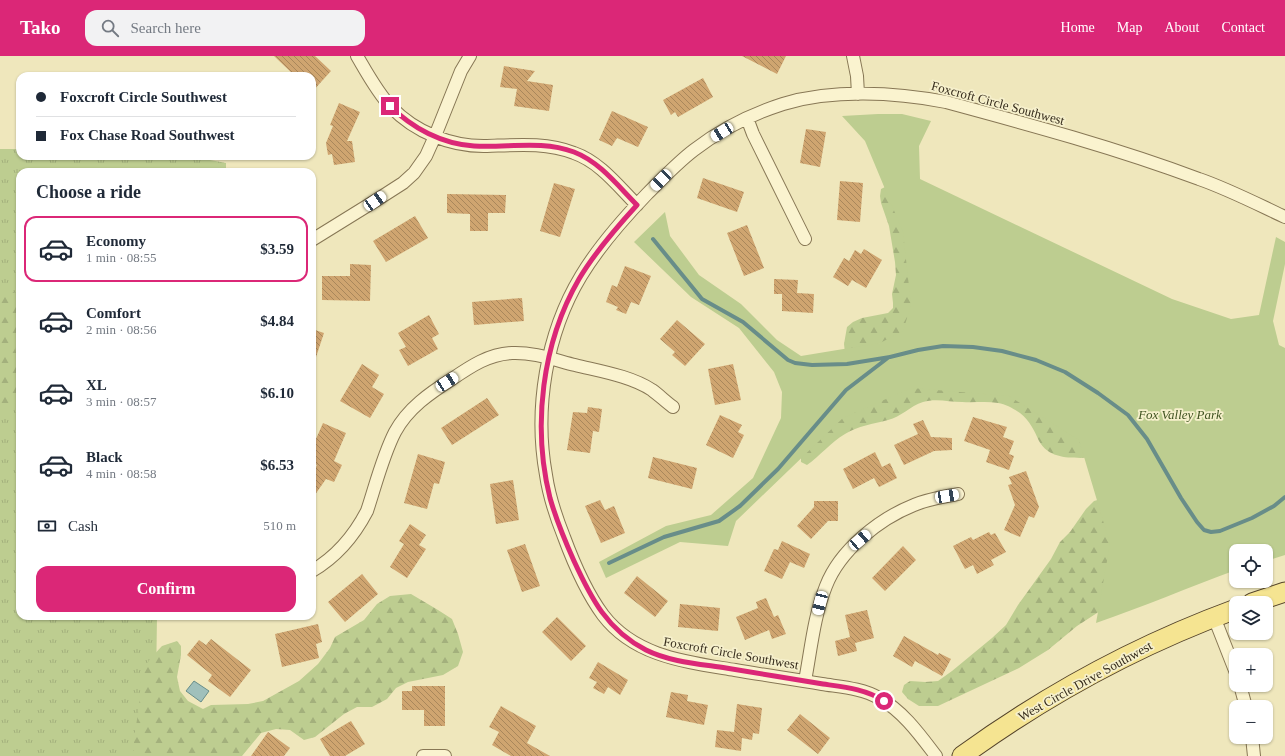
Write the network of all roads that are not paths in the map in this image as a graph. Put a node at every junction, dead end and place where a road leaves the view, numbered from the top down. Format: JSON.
{"nodes":[{"id":1,"x":357,"y":56,"type":"edge"},
{"id":2,"x":470,"y":56,"type":"edge"},
{"id":3,"x":852,"y":56,"type":"edge"},
{"id":4,"x":858,"y":94,"type":"junction"},
{"id":5,"x":747,"y":118,"type":"junction"},
{"id":6,"x":435,"y":136,"type":"junction"},
{"id":7,"x":637,"y":205,"type":"junction"},
{"id":8,"x":1285,"y":217,"type":"edge"},
{"id":9,"x":316,"y":238,"type":"edge"},
{"id":10,"x":806,"y":239,"type":"dead end"},
{"id":11,"x":549,"y":358,"type":"junction"},
{"id":12,"x":673,"y":407,"type":"dead end"},
{"id":13,"x":958,"y":494,"type":"dead end"},
{"id":14,"x":316,"y":567,"type":"edge"},
{"id":15,"x":1285,"y":592,"type":"edge"},
{"id":16,"x":1273,"y":596,"type":"edge"},
{"id":17,"x":1229,"y":612,"type":"edge"},
{"id":18,"x":1214,"y":617,"type":"junction"},
{"id":19,"x":1229,"y":655,"type":"edge"},
{"id":20,"x":805,"y":681,"type":"junction"},
{"id":21,"x":1253,"y":744,"type":"edge"},
{"id":22,"x":423,"y":756,"type":"edge"},
{"id":23,"x":444,"y":756,"type":"edge"},
{"id":24,"x":936,"y":756,"type":"edge"},
{"id":25,"x":962,"y":756,"type":"edge"},
{"id":26,"x":1254,"y":756,"type":"edge"}],
"edges":[{"from":1,"to":6,"type":"street"},
{"from":2,"to":6,"type":"street"},
{"from":3,"to":4,"type":"street"},
{"from":4,"to":5,"type":"street","name":"Foxcroft Circle Southwest"},
{"from":4,"to":8,"type":"street","name":"Foxcroft Circle Southwest"},
{"from":5,"to":7,"type":"street","name":"Foxcroft Circle Southwest"},
{"from":5,"to":10,"type":"street"},
{"from":6,"to":7,"type":"street"},
{"from":6,"to":9,"type":"street"},
{"from":7,"to":11,"type":"street","name":"Foxcroft Circle Southwest"},
{"from":11,"to":12,"type":"street"},
{"from":11,"to":14,"type":"street"},
{"from":11,"to":20,"type":"street","name":"Foxcroft Circle Southwest"},
{"from":13,"to":20,"type":"street"},
{"from":15,"to":16,"type":"main road"},
{"from":17,"to":18,"type":"main road","name":"West Circle Drive Southwest"},
{"from":18,"to":19,"type":"street"},
{"from":18,"to":25,"type":"main road","name":"West Circle Drive Southwest"},
{"from":20,"to":24,"type":"street","name":"Foxcroft Circle Southwest"},
{"from":21,"to":26,"type":"street"},
{"from":22,"to":23,"type":"street"}]}
